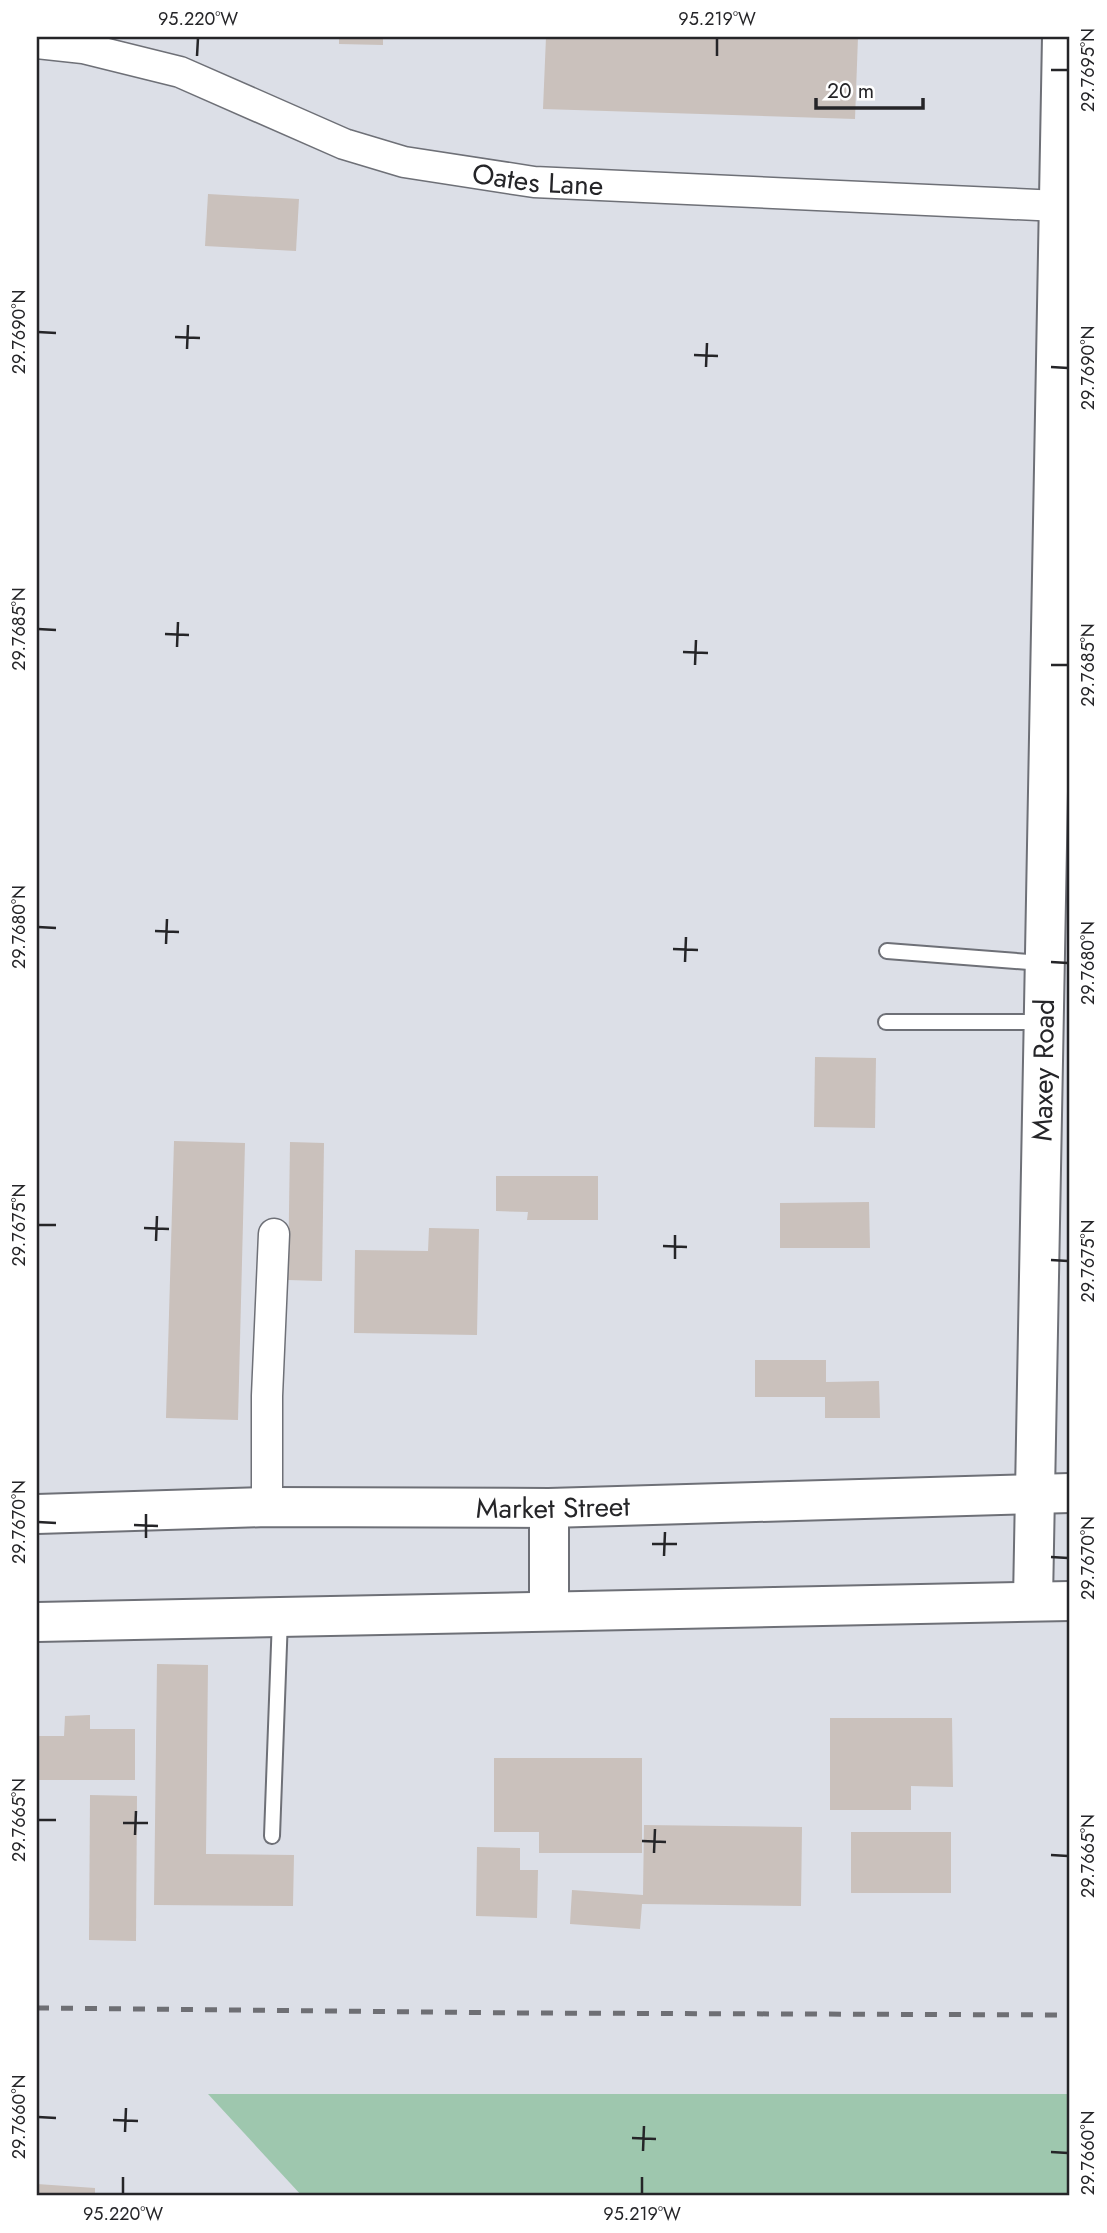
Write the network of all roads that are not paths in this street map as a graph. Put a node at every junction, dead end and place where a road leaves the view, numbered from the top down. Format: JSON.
{"nodes":[{"id":1,"x":1062,"y":37,"type":"edge"},
{"id":2,"x":37,"y":43,"type":"edge"},
{"id":3,"x":1059,"y":206,"type":"junction"},
{"id":4,"x":1064,"y":250,"type":"edge"},
{"id":5,"x":1062,"y":460,"type":"edge"},
{"id":6,"x":887,"y":951,"type":"dead end"},
{"id":7,"x":1045,"y":963,"type":"junction"},
{"id":8,"x":886,"y":1022,"type":"dead end"},
{"id":9,"x":1044,"y":1022,"type":"junction"},
{"id":10,"x":274,"y":1234,"type":"dead end"},
{"id":11,"x":1053,"y":1493,"type":"edge"},
{"id":12,"x":267,"y":1507,"type":"junction"},
{"id":13,"x":548,"y":1508,"type":"junction"},
{"id":14,"x":37,"y":1514,"type":"edge"},
{"id":15,"x":1033,"y":1600,"type":"junction"},
{"id":16,"x":1070,"y":1601,"type":"edge"},
{"id":17,"x":549,"y":1611,"type":"junction"},
{"id":18,"x":280,"y":1617,"type":"junction"},
{"id":19,"x":37,"y":1622,"type":"edge"},
{"id":20,"x":272,"y":1836,"type":"dead end"}],
"edges":[{"from":1,"to":3,"type":"main road","name":"Maxey Road"},
{"from":2,"to":3,"type":"street","name":"Oates Lane"},
{"from":3,"to":4,"type":"main road","name":"Maxey Road"},
{"from":4,"to":5,"type":"main road","name":"Maxey Road"},
{"from":5,"to":7,"type":"main road","name":"Maxey Road"},
{"from":6,"to":7,"type":"lane"},
{"from":7,"to":9,"type":"main road","name":"Maxey Road"},
{"from":8,"to":9,"type":"lane"},
{"from":9,"to":11,"type":"main road","name":"Maxey Road"},
{"from":10,"to":12,"type":"street"},
{"from":11,"to":13,"type":"main road","name":"Market Street"},
{"from":11,"to":15,"type":"main road","name":"Maxey Road"},
{"from":12,"to":13,"type":"main road","name":"Market Street"},
{"from":12,"to":14,"type":"main road","name":"Market Street"},
{"from":13,"to":17,"type":"main road"},
{"from":15,"to":16,"type":"main road"},
{"from":15,"to":17,"type":"main road"},
{"from":17,"to":18,"type":"main road"},
{"from":18,"to":19,"type":"main road"},
{"from":18,"to":20,"type":"lane"}]}
